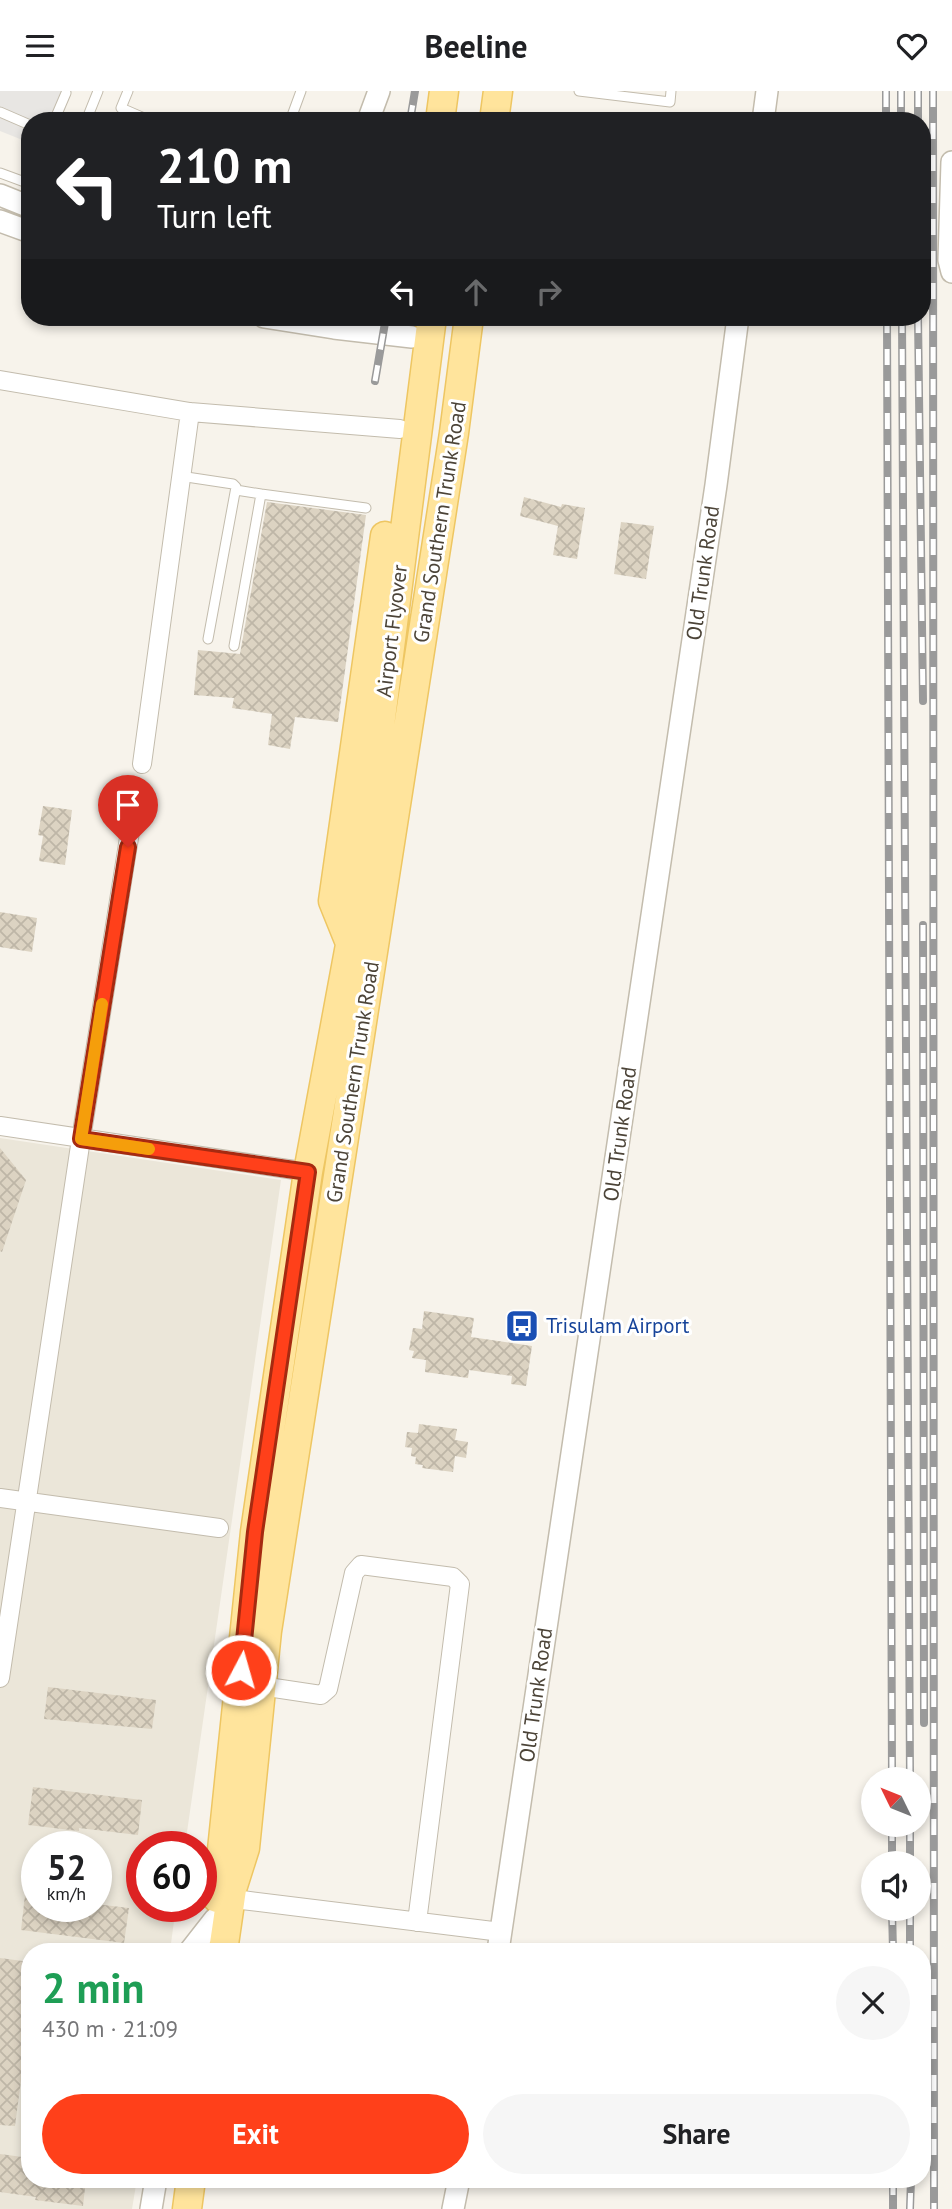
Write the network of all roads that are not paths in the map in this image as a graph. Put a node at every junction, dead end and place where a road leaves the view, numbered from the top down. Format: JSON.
{"nodes":[{"id":1,"x":98,"y":91,"type":"edge"},
{"id":2,"x":128,"y":91,"type":"edge"},
{"id":3,"x":301,"y":91,"type":"edge"},
{"id":4,"x":379,"y":91,"type":"edge"},
{"id":5,"x":498,"y":91,"type":"edge"},
{"id":6,"x":579,"y":91,"type":"edge"},
{"id":7,"x":671,"y":91,"type":"edge"},
{"id":8,"x":767,"y":91,"type":"edge"},
{"id":9,"x":65,"y":92,"type":"edge"},
{"id":10,"x":447,"y":99,"type":"edge"},
{"id":11,"x":0,"y":111,"type":"edge"},
{"id":12,"x":57,"y":112,"type":"edge"},
{"id":13,"x":90,"y":112,"type":"edge"},
{"id":14,"x":130,"y":112,"type":"edge"},
{"id":15,"x":293,"y":112,"type":"edge"},
{"id":16,"x":371,"y":112,"type":"edge"},
{"id":17,"x":434,"y":112,"type":"edge"},
{"id":18,"x":495,"y":112,"type":"edge"},
{"id":19,"x":764,"y":112,"type":"edge"},
{"id":20,"x":21,"y":121,"type":"edge"},
{"id":21,"x":952,"y":162,"type":"edge"},
{"id":22,"x":0,"y":173,"type":"edge"},
{"id":23,"x":21,"y":181,"type":"edge"},
{"id":24,"x":0,"y":195,"type":"edge"},
{"id":25,"x":21,"y":203,"type":"edge"},
{"id":26,"x":0,"y":221,"type":"edge"},
{"id":27,"x":21,"y":229,"type":"edge"},
{"id":28,"x":952,"y":272,"type":"edge"},
{"id":29,"x":431,"y":326,"type":"edge"},
{"id":30,"x":468,"y":326,"type":"edge"},
{"id":31,"x":737,"y":326,"type":"edge"},
{"id":32,"x":413,"y":327,"type":"edge"},
{"id":33,"x":0,"y":380,"type":"edge"},
{"id":34,"x":190,"y":412,"type":"junction"},
{"id":35,"x":400,"y":429,"type":"junction"},
{"id":36,"x":180,"y":476,"type":"junction"},
{"id":37,"x":236,"y":489,"type":"junction"},
{"id":38,"x":261,"y":494,"type":"junction"},
{"id":39,"x":366,"y":508,"type":"dead end"},
{"id":40,"x":208,"y":639,"type":"dead end"},
{"id":41,"x":234,"y":646,"type":"dead end"},
{"id":42,"x":142,"y":764,"type":"dead end"},
{"id":43,"x":136,"y":794,"type":"dead end"},
{"id":44,"x":351,"y":946,"type":"junction"},
{"id":45,"x":0,"y":1126,"type":"edge"},
{"id":46,"x":81,"y":1139,"type":"junction"},
{"id":47,"x":308,"y":1172,"type":"junction"},
{"id":48,"x":0,"y":1498,"type":"edge"},
{"id":49,"x":26,"y":1502,"type":"junction"},
{"id":50,"x":219,"y":1528,"type":"dead end"},
{"id":51,"x":0,"y":1678,"type":"edge"},
{"id":52,"x":261,"y":1686,"type":"junction"},
{"id":53,"x":245,"y":1848,"type":"junction"},
{"id":54,"x":217,"y":1900,"type":"edge"},
{"id":55,"x":242,"y":1900,"type":"junction"},
{"id":56,"x":213,"y":1922,"type":"edge"},
{"id":57,"x":214,"y":1922,"type":"edge"},
{"id":58,"x":417,"y":1922,"type":"junction"},
{"id":59,"x":499,"y":1942,"type":"edge"},
{"id":60,"x":196,"y":1943,"type":"edge"},
{"id":61,"x":210,"y":1943,"type":"edge"},
{"id":62,"x":224,"y":1943,"type":"edge"},
{"id":63,"x":236,"y":1943,"type":"edge"},
{"id":64,"x":154,"y":2188,"type":"edge"},
{"id":65,"x":174,"y":2188,"type":"edge"},
{"id":66,"x":190,"y":2188,"type":"edge"},
{"id":67,"x":203,"y":2188,"type":"edge"},
{"id":68,"x":457,"y":2188,"type":"edge"},
{"id":69,"x":151,"y":2209,"type":"edge"},
{"id":70,"x":171,"y":2209,"type":"edge"},
{"id":71,"x":187,"y":2209,"type":"edge"},
{"id":72,"x":200,"y":2209,"type":"edge"},
{"id":73,"x":453,"y":2209,"type":"edge"}],
"edges":[{"from":1,"to":13,"type":"lane"},
{"from":2,"to":14,"type":"lane"},
{"from":3,"to":15,"type":"lane"},
{"from":4,"to":16,"type":"street"},
{"from":5,"to":18,"type":"main road"},
{"from":6,"to":7,"type":"lane"},
{"from":8,"to":19,"type":"street"},
{"from":9,"to":12,"type":"lane"},
{"from":10,"to":17,"type":"main road"},
{"from":11,"to":20,"type":"lane"},
{"from":21,"to":28,"type":"street"},
{"from":22,"to":23,"type":"lane"},
{"from":24,"to":25,"type":"street"},
{"from":26,"to":27,"type":"street"},
{"from":29,"to":44,"type":"main road","name":"Airport Flyover"},
{"from":30,"to":52,"type":"main road","name":"Grand Southern Trunk Road"},
{"from":31,"to":59,"type":"street","name":"Old Trunk Road"},
{"from":32,"to":35,"type":"main road"},
{"from":33,"to":34,"type":"street"},
{"from":34,"to":35,"type":"street"},
{"from":34,"to":36,"type":"street"},
{"from":35,"to":44,"type":"main road"},
{"from":36,"to":37,"type":"lane"},
{"from":36,"to":42,"type":"street"},
{"from":37,"to":38,"type":"lane"},
{"from":37,"to":40,"type":"lane"},
{"from":38,"to":39,"type":"lane"},
{"from":38,"to":41,"type":"lane"},
{"from":43,"to":46,"type":"street"},
{"from":44,"to":47,"type":"main road","name":"Grand Southern Trunk Road"},
{"from":45,"to":46,"type":"street"},
{"from":46,"to":47,"type":"street"},
{"from":46,"to":49,"type":"street"},
{"from":47,"to":54,"type":"main road","name":"Grand Southern Trunk Road"},
{"from":48,"to":49,"type":"street"},
{"from":49,"to":50,"type":"street"},
{"from":49,"to":51,"type":"street"},
{"from":52,"to":53,"type":"main road","name":"Grand Southern Trunk Road"},
{"from":52,"to":58,"type":"street"},
{"from":53,"to":55,"type":"street"},
{"from":53,"to":62,"type":"main road","name":"Grand Southern Trunk Road"},
{"from":55,"to":58,"type":"street"},
{"from":55,"to":63,"type":"street"},
{"from":56,"to":60,"type":"street"},
{"from":57,"to":61,"type":"main road","name":"Grand Southern Trunk Road"},
{"from":58,"to":59,"type":"street"},
{"from":64,"to":69,"type":"street"},
{"from":65,"to":70,"type":"main road"},
{"from":66,"to":71,"type":"main road"},
{"from":67,"to":72,"type":"street"},
{"from":68,"to":73,"type":"street"}]}
